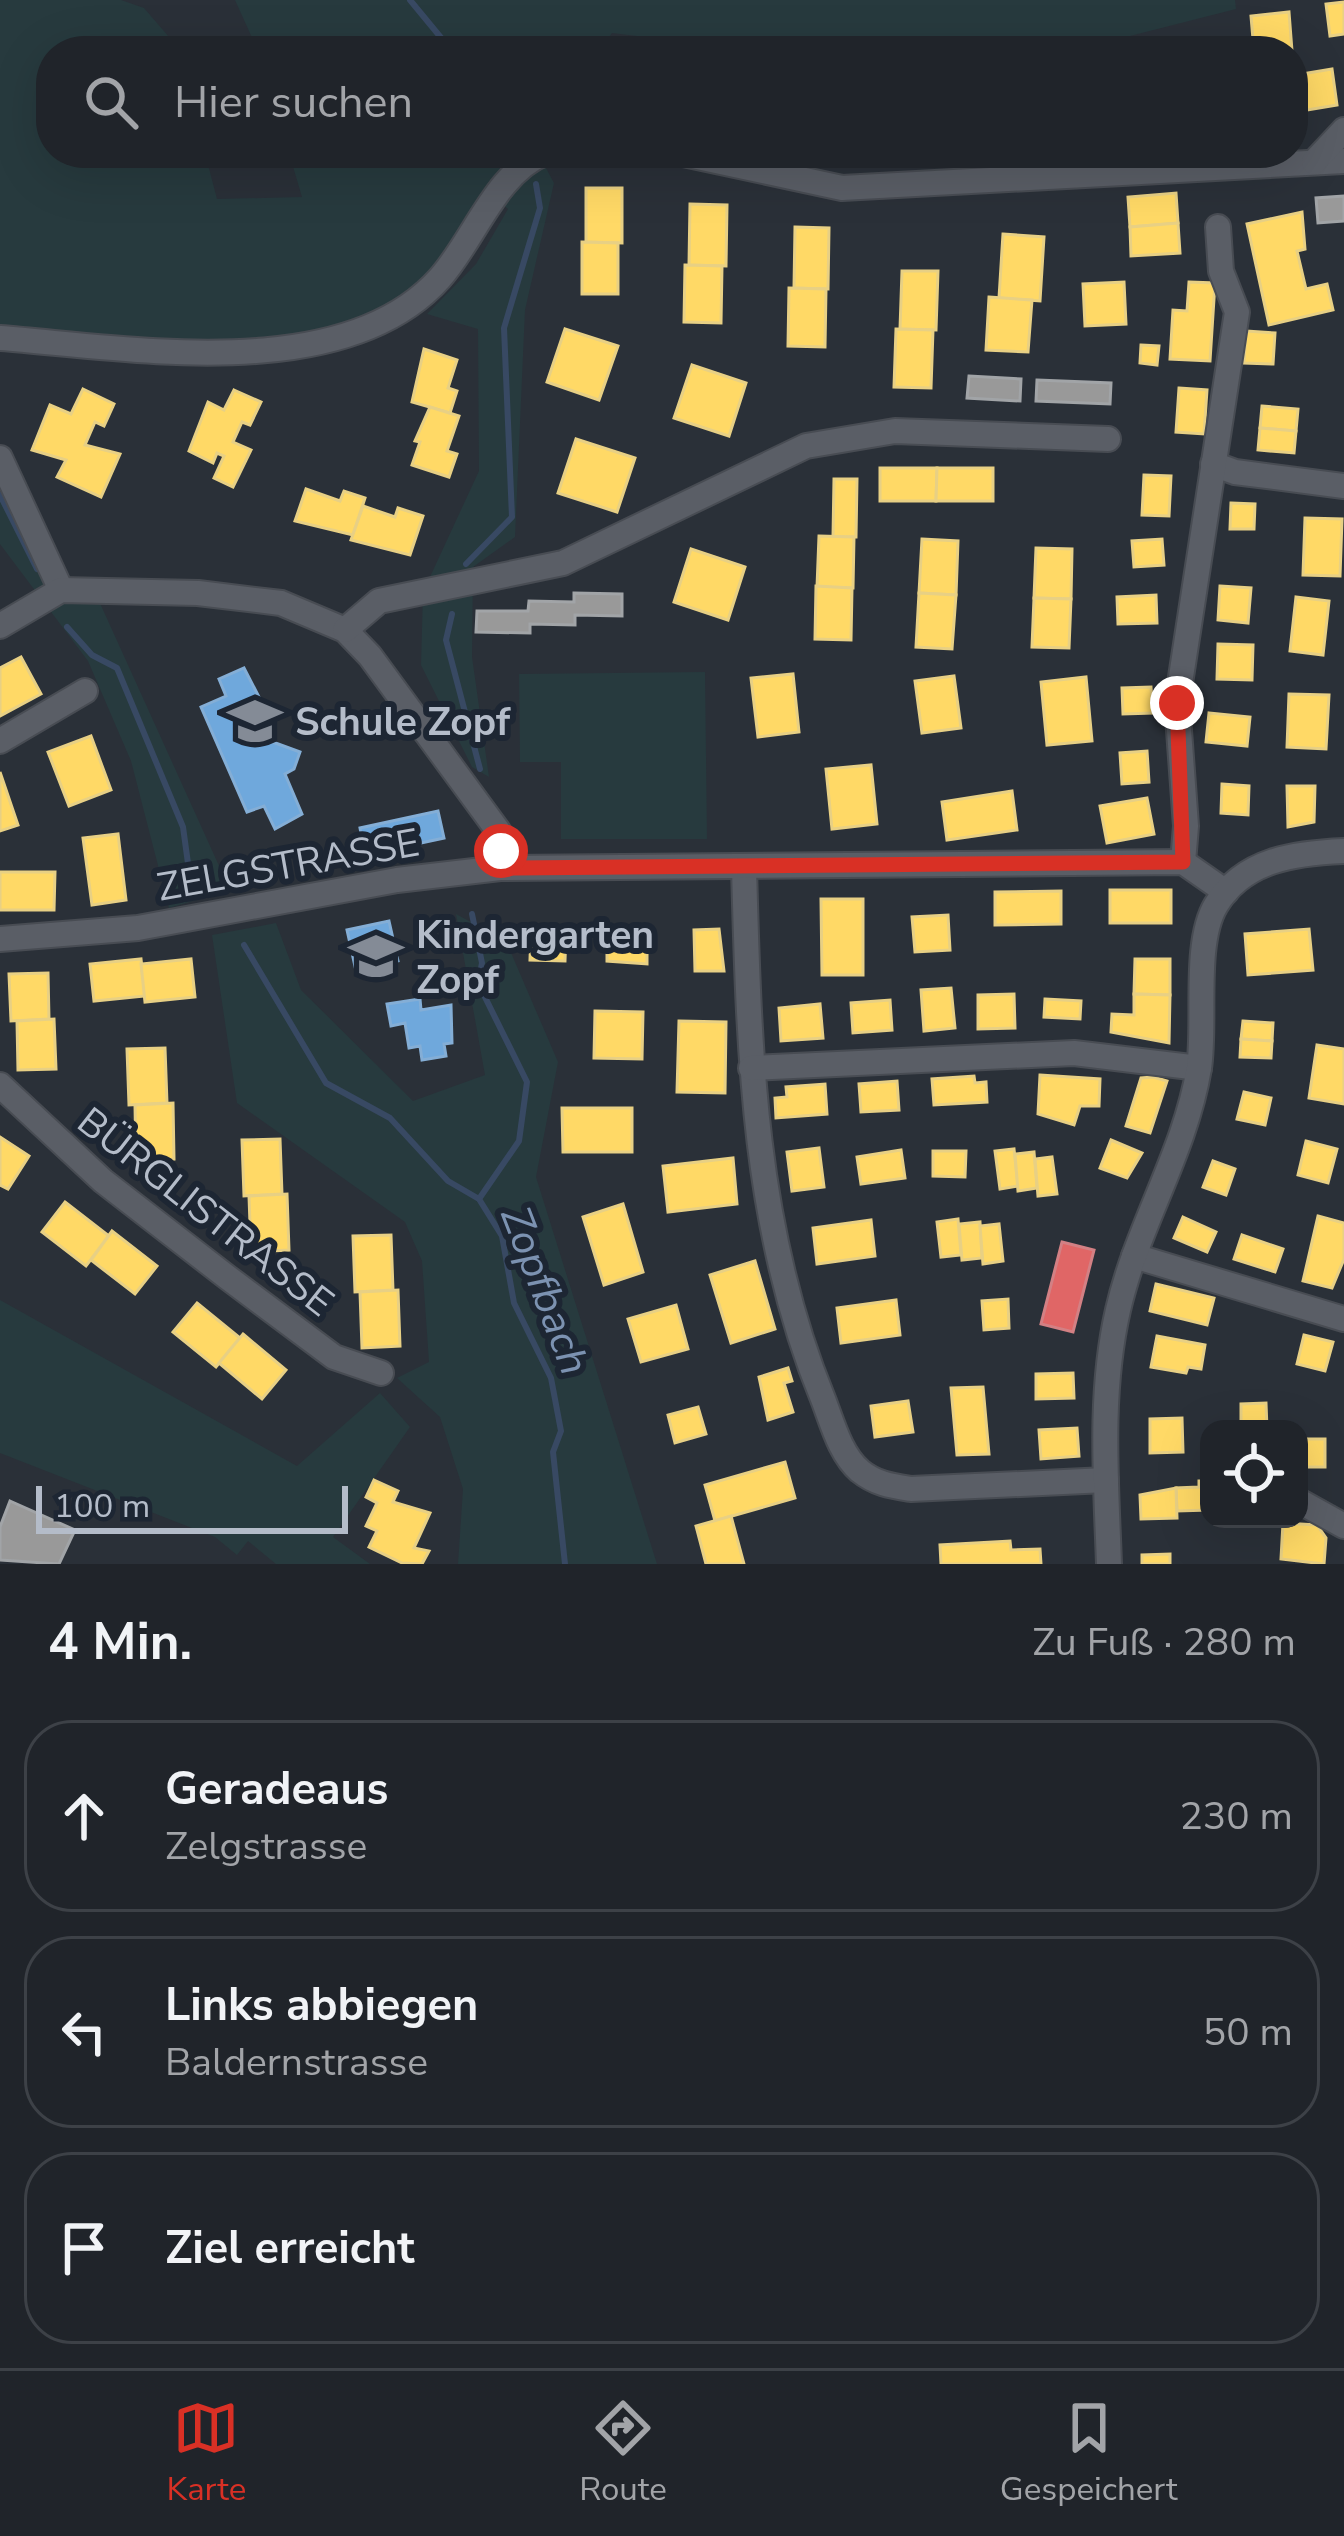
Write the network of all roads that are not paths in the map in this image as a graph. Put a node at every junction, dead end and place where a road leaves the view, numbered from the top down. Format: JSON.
{"nodes":[{"id":1,"x":1344,"y":130,"type":"edge"},
{"id":2,"x":1344,"y":160,"type":"edge"},
{"id":3,"x":1308,"y":162,"type":"edge"},
{"id":4,"x":1314,"y":162,"type":"junction"},
{"id":5,"x":522,"y":168,"type":"edge"},
{"id":6,"x":749,"y":168,"type":"edge"},
{"id":7,"x":1205,"y":168,"type":"edge"},
{"id":8,"x":1218,"y":227,"type":"dead end"},
{"id":9,"x":0,"y":338,"type":"edge"},
{"id":10,"x":1108,"y":439,"type":"dead end"},
{"id":11,"x":0,"y":458,"type":"edge"},
{"id":12,"x":1213,"y":464,"type":"junction"},
{"id":13,"x":1344,"y":486,"type":"edge"},
{"id":14,"x":61,"y":590,"type":"junction"},
{"id":15,"x":0,"y":626,"type":"edge"},
{"id":16,"x":345,"y":630,"type":"junction"},
{"id":17,"x":85,"y":691,"type":"dead end"},
{"id":18,"x":0,"y":741,"type":"edge"},
{"id":19,"x":1344,"y":850,"type":"edge"},
{"id":20,"x":1183,"y":862,"type":"junction"},
{"id":21,"x":500,"y":868,"type":"junction"},
{"id":22,"x":744,"y":868,"type":"junction"},
{"id":23,"x":1226,"y":892,"type":"junction"},
{"id":24,"x":0,"y":939,"type":"edge"},
{"id":25,"x":751,"y":1068,"type":"junction"},
{"id":26,"x":1199,"y":1068,"type":"junction"},
{"id":27,"x":0,"y":1085,"type":"edge"},
{"id":28,"x":1134,"y":1256,"type":"junction"},
{"id":29,"x":1344,"y":1318,"type":"edge"},
{"id":30,"x":381,"y":1373,"type":"dead end"},
{"id":31,"x":1106,"y":1480,"type":"junction"},
{"id":32,"x":1308,"y":1506,"type":"edge"},
{"id":33,"x":1344,"y":1526,"type":"edge"},
{"id":34,"x":1109,"y":1564,"type":"edge"}],
"edges":[{"from":1,"to":4,"type":"street"},
{"from":2,"to":4,"type":"street"},
{"from":3,"to":4,"type":"street"},
{"from":5,"to":9,"type":"street"},
{"from":6,"to":7,"type":"street"},
{"from":8,"to":12,"type":"street"},
{"from":10,"to":16,"type":"street"},
{"from":11,"to":14,"type":"street"},
{"from":12,"to":13,"type":"street"},
{"from":12,"to":20,"type":"street"},
{"from":14,"to":15,"type":"street"},
{"from":14,"to":16,"type":"street"},
{"from":16,"to":21,"type":"street"},
{"from":17,"to":18,"type":"street"},
{"from":19,"to":23,"type":"street"},
{"from":20,"to":22,"type":"street","name":"ZELGSTRASSE"},
{"from":20,"to":23,"type":"street"},
{"from":21,"to":22,"type":"street","name":"ZELGSTRASSE"},
{"from":21,"to":24,"type":"street","name":"ZELGSTRASSE"},
{"from":22,"to":25,"type":"street"},
{"from":23,"to":26,"type":"street"},
{"from":25,"to":26,"type":"street"},
{"from":25,"to":31,"type":"street"},
{"from":26,"to":28,"type":"street"},
{"from":27,"to":30,"type":"street","name":"BÜRGLISTRASSE"},
{"from":28,"to":29,"type":"street"},
{"from":28,"to":31,"type":"street"},
{"from":31,"to":34,"type":"street"},
{"from":32,"to":33,"type":"street"}]}
